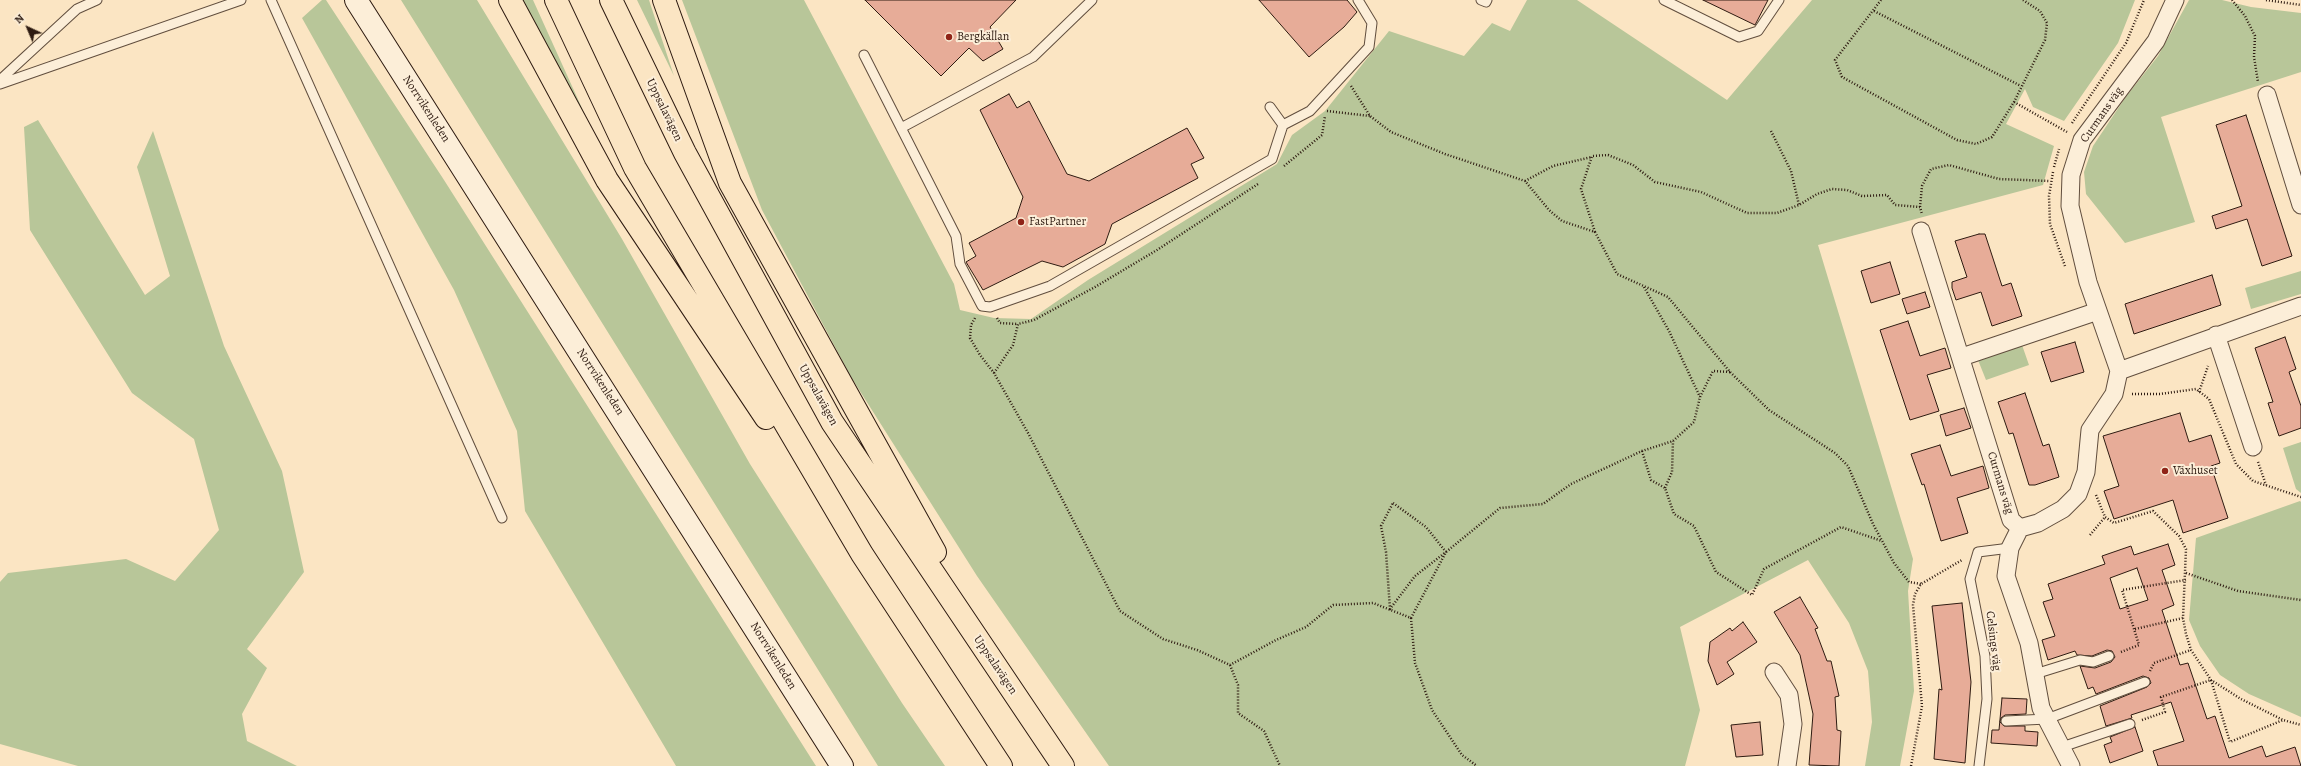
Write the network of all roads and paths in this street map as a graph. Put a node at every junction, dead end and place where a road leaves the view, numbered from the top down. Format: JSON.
{"nodes":[{"id":1,"x":97,"y":0,"type":"edge"},
{"id":2,"x":241,"y":0,"type":"edge"},
{"id":3,"x":271,"y":0,"type":"edge"},
{"id":4,"x":356,"y":0,"type":"edge"},
{"id":5,"x":510,"y":0,"type":"edge"},
{"id":6,"x":556,"y":0,"type":"edge"},
{"id":7,"x":611,"y":0,"type":"edge"},
{"id":8,"x":664,"y":0,"type":"edge"},
{"id":9,"x":1092,"y":0,"type":"edge"},
{"id":10,"x":1358,"y":0,"type":"edge"},
{"id":11,"x":1481,"y":0,"type":"edge"},
{"id":12,"x":1487,"y":0,"type":"edge"},
{"id":13,"x":1664,"y":0,"type":"edge"},
{"id":14,"x":1779,"y":0,"type":"edge"},
{"id":15,"x":1881,"y":0,"type":"edge"},
{"id":16,"x":2023,"y":0,"type":"edge"},
{"id":17,"x":2175,"y":0,"type":"edge"},
{"id":18,"x":2232,"y":0,"type":"edge"},
{"id":19,"x":2266,"y":0,"type":"edge"},
{"id":20,"x":2301,"y":5,"type":"edge"},
{"id":21,"x":1874,"y":11,"type":"junction"},
{"id":22,"x":864,"y":55,"type":"dead end"},
{"id":23,"x":1343,"y":77,"type":"junction"},
{"id":24,"x":0,"y":80,"type":"edge"},
{"id":25,"x":0,"y":84,"type":"edge"},
{"id":26,"x":2021,"y":86,"type":"junction"},
{"id":27,"x":2267,"y":95,"type":"joint"},
{"id":28,"x":2014,"y":102,"type":"junction"},
{"id":29,"x":1270,"y":107,"type":"dead end"},
{"id":30,"x":1322,"y":108,"type":"junction"},
{"id":31,"x":1370,"y":116,"type":"junction"},
{"id":32,"x":1283,"y":125,"type":"junction"},
{"id":33,"x":901,"y":128,"type":"junction"},
{"id":34,"x":1771,"y":131,"type":"dead end"},
{"id":35,"x":2082,"y":140,"type":"junction"},
{"id":36,"x":1592,"y":156,"type":"junction"},
{"id":37,"x":1277,"y":171,"type":"dead end"},
{"id":38,"x":1264,"y":180,"type":"dead end"},
{"id":39,"x":1525,"y":181,"type":"junction"},
{"id":40,"x":2050,"y":181,"type":"dead end"},
{"id":41,"x":1799,"y":205,"type":"junction"},
{"id":42,"x":2301,"y":205,"type":"edge"},
{"id":43,"x":1920,"y":207,"type":"junction"},
{"id":44,"x":1922,"y":231,"type":"joint"},
{"id":45,"x":1595,"y":232,"type":"junction"},
{"id":46,"x":1644,"y":287,"type":"junction"},
{"id":47,"x":982,"y":306,"type":"junction"},
{"id":48,"x":2301,"y":306,"type":"edge"},
{"id":49,"x":2098,"y":311,"type":"junction"},
{"id":50,"x":2216,"y":335,"type":"junction"},
{"id":51,"x":1962,"y":357,"type":"junction"},
{"id":52,"x":2119,"y":371,"type":"junction"},
{"id":53,"x":1730,"y":372,"type":"junction"},
{"id":54,"x":994,"y":373,"type":"junction"},
{"id":55,"x":2114,"y":394,"type":"junction"},
{"id":56,"x":1700,"y":397,"type":"junction"},
{"id":57,"x":1673,"y":441,"type":"junction"},
{"id":58,"x":2253,"y":447,"type":"joint"},
{"id":59,"x":1642,"y":451,"type":"junction"},
{"id":60,"x":2086,"y":472,"type":"junction"},
{"id":61,"x":2266,"y":485,"type":"junction"},
{"id":62,"x":1666,"y":488,"type":"junction"},
{"id":63,"x":2301,"y":497,"type":"edge"},
{"id":64,"x":2105,"y":517,"type":"junction"},
{"id":65,"x":502,"y":518,"type":"dead end"},
{"id":66,"x":2020,"y":528,"type":"junction"},
{"id":67,"x":2090,"y":535,"type":"dead end"},
{"id":68,"x":1882,"y":541,"type":"junction"},
{"id":69,"x":2010,"y":548,"type":"junction"},
{"id":70,"x":1446,"y":552,"type":"junction"},
{"id":71,"x":1978,"y":552,"type":"junction"},
{"id":72,"x":862,"y":554,"type":"junction"},
{"id":73,"x":2186,"y":573,"type":"junction"},
{"id":74,"x":2186,"y":580,"type":"junction"},
{"id":75,"x":1922,"y":584,"type":"junction"},
{"id":76,"x":2301,"y":600,"type":"edge"},
{"id":77,"x":1390,"y":609,"type":"junction"},
{"id":78,"x":1411,"y":618,"type":"junction"},
{"id":79,"x":2183,"y":618,"type":"junction"},
{"id":80,"x":2135,"y":629,"type":"junction"},
{"id":81,"x":2192,"y":650,"type":"junction"},
{"id":82,"x":2109,"y":656,"type":"joint"},
{"id":83,"x":1230,"y":665,"type":"junction"},
{"id":84,"x":1774,"y":672,"type":"dead end"},
{"id":85,"x":2035,"y":674,"type":"junction"},
{"id":86,"x":2211,"y":680,"type":"junction"},
{"id":87,"x":2145,"y":682,"type":"joint"},
{"id":88,"x":1008,"y":684,"type":"junction"},
{"id":89,"x":2047,"y":719,"type":"junction"},
{"id":90,"x":2283,"y":720,"type":"junction"},
{"id":91,"x":2006,"y":721,"type":"dead end"},
{"id":92,"x":2130,"y":724,"type":"joint"},
{"id":93,"x":2301,"y":725,"type":"edge"},
{"id":94,"x":2062,"y":748,"type":"junction"},
{"id":95,"x":842,"y":766,"type":"edge"},
{"id":96,"x":1001,"y":766,"type":"edge"},
{"id":97,"x":1064,"y":766,"type":"edge"},
{"id":98,"x":1280,"y":766,"type":"edge"},
{"id":99,"x":1477,"y":766,"type":"edge"},
{"id":100,"x":1787,"y":766,"type":"edge"},
{"id":101,"x":1911,"y":766,"type":"edge"},
{"id":102,"x":1979,"y":766,"type":"edge"},
{"id":103,"x":2071,"y":766,"type":"edge"}],
"edges":[{"from":1,"to":24,"type":"lane"},
{"from":2,"to":25,"type":"lane"},
{"from":3,"to":65,"type":"lane"},
{"from":4,"to":95,"type":"main road","name":"Norrvikenleden"},
{"from":5,"to":72,"type":"highway"},
{"from":6,"to":72,"type":"highway"},
{"from":7,"to":88,"type":"highway","name":"Uppsalavägen"},
{"from":8,"to":88,"type":"highway"},
{"from":9,"to":33,"type":"lane"},
{"from":10,"to":23,"type":"lane"},
{"from":11,"to":12,"type":"lane"},
{"from":13,"to":14,"type":"lane"},
{"from":15,"to":21,"type":"path"},
{"from":16,"to":26,"type":"path"},
{"from":17,"to":35,"type":"street","name":"Curmans väg"},
{"from":18,"to":27,"type":"path"},
{"from":19,"to":20,"type":"path"},
{"from":21,"to":26,"type":"path"},
{"from":21,"to":28,"type":"path"},
{"from":22,"to":33,"type":"lane"},
{"from":23,"to":30,"type":"lane"},
{"from":23,"to":31,"type":"path"},
{"from":26,"to":28,"type":"path"},
{"from":27,"to":42,"type":"street"},
{"from":28,"to":35,"type":"path"},
{"from":29,"to":32,"type":"lane"},
{"from":30,"to":31,"type":"path"},
{"from":30,"to":32,"type":"lane"},
{"from":30,"to":37,"type":"path"},
{"from":31,"to":39,"type":"path"},
{"from":32,"to":47,"type":"lane"},
{"from":33,"to":47,"type":"lane"},
{"from":34,"to":41,"type":"path"},
{"from":35,"to":49,"type":"street","name":"Curmans väg"},
{"from":36,"to":39,"type":"path"},
{"from":36,"to":41,"type":"path"},
{"from":36,"to":45,"type":"path"},
{"from":38,"to":54,"type":"path"},
{"from":39,"to":45,"type":"path"},
{"from":40,"to":43,"type":"path"},
{"from":41,"to":43,"type":"path"},
{"from":43,"to":44,"type":"path"},
{"from":44,"to":51,"type":"street","name":"Curmans väg"},
{"from":45,"to":46,"type":"path"},
{"from":46,"to":53,"type":"path"},
{"from":46,"to":56,"type":"path"},
{"from":47,"to":54,"type":"path"},
{"from":48,"to":50,"type":"street"},
{"from":49,"to":51,"type":"street"},
{"from":49,"to":52,"type":"street","name":"Curmans väg"},
{"from":50,"to":52,"type":"street"},
{"from":50,"to":58,"type":"street"},
{"from":51,"to":66,"type":"street","name":"Curmans väg"},
{"from":52,"to":55,"type":"street","name":"Curmans väg"},
{"from":53,"to":56,"type":"path"},
{"from":53,"to":68,"type":"path"},
{"from":54,"to":83,"type":"path"},
{"from":55,"to":60,"type":"street","name":"Curmans väg"},
{"from":55,"to":61,"type":"path"},
{"from":56,"to":57,"type":"path"},
{"from":57,"to":59,"type":"path"},
{"from":57,"to":62,"type":"path"},
{"from":58,"to":61,"type":"path"},
{"from":59,"to":62,"type":"path"},
{"from":59,"to":70,"type":"path"},
{"from":60,"to":64,"type":"path"},
{"from":60,"to":66,"type":"street","name":"Curmans väg"},
{"from":61,"to":63,"type":"path"},
{"from":62,"to":68,"type":"path"},
{"from":64,"to":67,"type":"path"},
{"from":64,"to":73,"type":"path"},
{"from":66,"to":69,"type":"street"},
{"from":68,"to":75,"type":"path"},
{"from":69,"to":71,"type":"lane"},
{"from":69,"to":85,"type":"street"},
{"from":70,"to":77,"type":"path"},
{"from":70,"to":77,"type":"path"},
{"from":70,"to":78,"type":"path"},
{"from":71,"to":75,"type":"path"},
{"from":71,"to":102,"type":"lane","name":"Celsings väg"},
{"from":72,"to":96,"type":"highway"},
{"from":73,"to":74,"type":"path"},
{"from":73,"to":76,"type":"path"},
{"from":74,"to":79,"type":"path"},
{"from":74,"to":80,"type":"path"},
{"from":75,"to":101,"type":"path"},
{"from":77,"to":78,"type":"path"},
{"from":77,"to":83,"type":"path"},
{"from":78,"to":99,"type":"path"},
{"from":79,"to":80,"type":"path"},
{"from":79,"to":81,"type":"path"},
{"from":80,"to":82,"type":"path"},
{"from":81,"to":86,"type":"path"},
{"from":81,"to":87,"type":"path"},
{"from":82,"to":85,"type":"lane"},
{"from":83,"to":98,"type":"path"},
{"from":84,"to":100,"type":"street"},
{"from":85,"to":89,"type":"street"},
{"from":86,"to":90,"type":"path"},
{"from":86,"to":90,"type":"path"},
{"from":86,"to":92,"type":"path"},
{"from":87,"to":89,"type":"lane"},
{"from":88,"to":97,"type":"highway","name":"Uppsalavägen"},
{"from":89,"to":91,"type":"lane"},
{"from":89,"to":94,"type":"street"},
{"from":90,"to":93,"type":"path"},
{"from":92,"to":94,"type":"lane"},
{"from":94,"to":103,"type":"street"}]}
